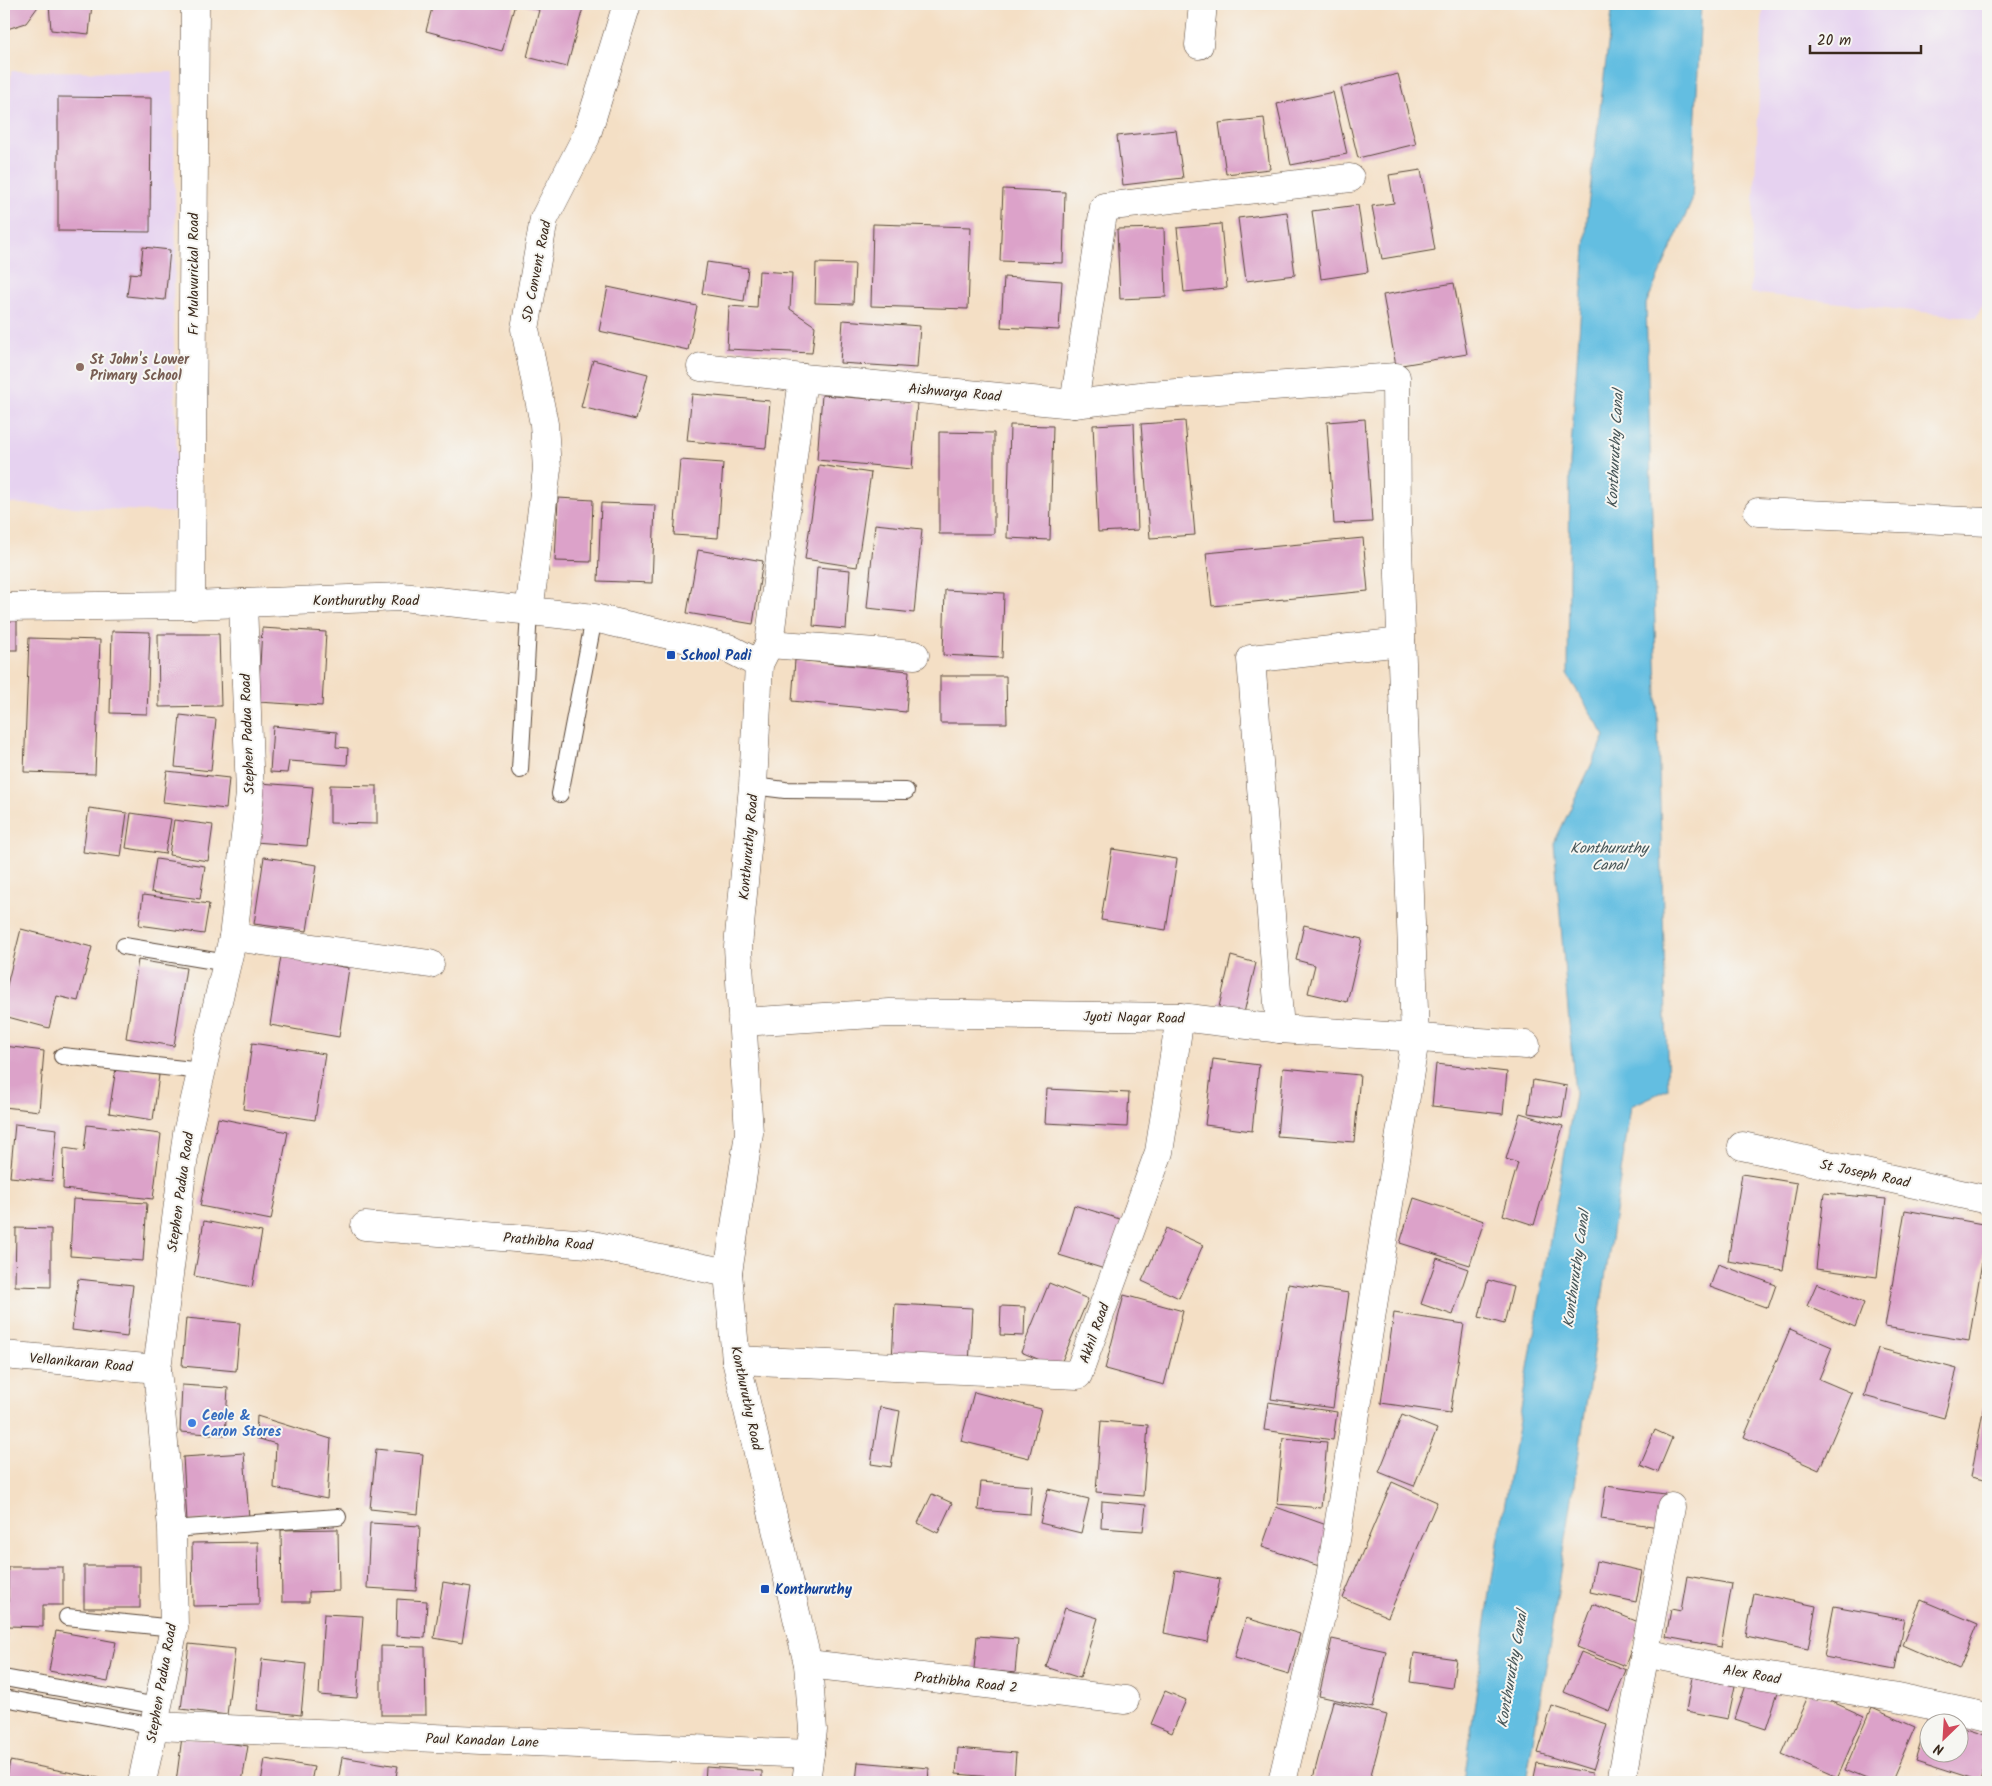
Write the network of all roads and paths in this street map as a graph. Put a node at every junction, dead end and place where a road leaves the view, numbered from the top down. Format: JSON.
{"nodes":[{"id":1,"x":194,"y":4,"type":"edge"},
{"id":2,"x":627,"y":4,"type":"edge"},
{"id":3,"x":1203,"y":4,"type":"edge"},
{"id":4,"x":1199,"y":45,"type":"dead end"},
{"id":5,"x":1350,"y":178,"type":"dead end"},
{"id":6,"x":700,"y":368,"type":"dead end"},
{"id":7,"x":803,"y":378,"type":"junction"},
{"id":8,"x":1074,"y":404,"type":"junction"},
{"id":9,"x":1758,"y":512,"type":"dead end"},
{"id":10,"x":1988,"y":522,"type":"edge"},
{"id":11,"x":243,"y":603,"type":"junction"},
{"id":12,"x":191,"y":605,"type":"junction"},
{"id":13,"x":4,"y":607,"type":"edge"},
{"id":14,"x":529,"y":612,"type":"junction"},
{"id":15,"x":594,"y":618,"type":"junction"},
{"id":16,"x":1401,"y":642,"type":"junction"},
{"id":17,"x":764,"y":654,"type":"junction"},
{"id":18,"x":915,"y":655,"type":"dead end"},
{"id":19,"x":520,"y":770,"type":"dead end"},
{"id":20,"x":753,"y":786,"type":"junction"},
{"id":21,"x":906,"y":791,"type":"dead end"},
{"id":22,"x":560,"y":794,"type":"dead end"},
{"id":23,"x":124,"y":946,"type":"dead end"},
{"id":24,"x":230,"y":950,"type":"junction"},
{"id":25,"x":430,"y":964,"type":"dead end"},
{"id":26,"x":1180,"y":1018,"type":"junction"},
{"id":27,"x":742,"y":1022,"type":"junction"},
{"id":28,"x":1280,"y":1029,"type":"junction"},
{"id":29,"x":1415,"y":1039,"type":"junction"},
{"id":30,"x":1526,"y":1045,"type":"dead end"},
{"id":31,"x":62,"y":1056,"type":"dead end"},
{"id":32,"x":202,"y":1071,"type":"junction"},
{"id":33,"x":1742,"y":1146,"type":"dead end"},
{"id":34,"x":1988,"y":1200,"type":"edge"},
{"id":35,"x":365,"y":1226,"type":"dead end"},
{"id":36,"x":728,"y":1274,"type":"junction"},
{"id":37,"x":4,"y":1355,"type":"edge"},
{"id":38,"x":736,"y":1360,"type":"junction"},
{"id":39,"x":158,"y":1369,"type":"junction"},
{"id":40,"x":1671,"y":1507,"type":"dead end"},
{"id":41,"x":338,"y":1517,"type":"dead end"},
{"id":42,"x":172,"y":1529,"type":"junction"},
{"id":43,"x":67,"y":1617,"type":"dead end"},
{"id":44,"x":174,"y":1628,"type":"junction"},
{"id":45,"x":1645,"y":1653,"type":"junction"},
{"id":46,"x":808,"y":1664,"type":"junction"},
{"id":47,"x":4,"y":1678,"type":"edge"},
{"id":48,"x":4,"y":1698,"type":"edge"},
{"id":49,"x":1125,"y":1700,"type":"dead end"},
{"id":50,"x":156,"y":1716,"type":"junction"},
{"id":51,"x":1988,"y":1717,"type":"edge"},
{"id":52,"x":810,"y":1754,"type":"junction"},
{"id":53,"x":142,"y":1782,"type":"edge"},
{"id":54,"x":806,"y":1782,"type":"edge"},
{"id":55,"x":1282,"y":1782,"type":"edge"},
{"id":56,"x":1621,"y":1782,"type":"edge"}],
"edges":[{"from":1,"to":12,"type":"street","name":"Fr Mulavurickal Road"},
{"from":2,"to":14,"type":"street","name":"SD Convent Road"},
{"from":3,"to":4,"type":"street"},
{"from":5,"to":8,"type":"street"},
{"from":6,"to":7,"type":"street","name":"Aishwarya Road"},
{"from":7,"to":8,"type":"street","name":"Aishwarya Road"},
{"from":7,"to":17,"type":"street"},
{"from":8,"to":16,"type":"street","name":"Aishwarya Road"},
{"from":9,"to":10,"type":"street"},
{"from":11,"to":12,"type":"street","name":"Konthuruthy Road"},
{"from":11,"to":14,"type":"street","name":"Konthuruthy Road"},
{"from":11,"to":24,"type":"street","name":"Stephen Padua Road"},
{"from":12,"to":13,"type":"street","name":"Konthuruthy Road"},
{"from":14,"to":15,"type":"street","name":"Konthuruthy Road"},
{"from":14,"to":19,"type":"lane"},
{"from":15,"to":17,"type":"street","name":"Konthuruthy Road"},
{"from":15,"to":22,"type":"lane"},
{"from":16,"to":28,"type":"street"},
{"from":16,"to":29,"type":"street"},
{"from":17,"to":18,"type":"street"},
{"from":17,"to":20,"type":"street","name":"Konthuruthy Road"},
{"from":20,"to":21,"type":"lane"},
{"from":20,"to":27,"type":"street","name":"Konthuruthy Road"},
{"from":23,"to":24,"type":"lane"},
{"from":24,"to":25,"type":"street"},
{"from":24,"to":32,"type":"street","name":"Stephen Padua Road"},
{"from":26,"to":27,"type":"street","name":"Jyoti Nagar Road"},
{"from":26,"to":28,"type":"street","name":"Jyoti Nagar Road"},
{"from":26,"to":38,"type":"street","name":"Akhil Road"},
{"from":27,"to":36,"type":"street","name":"Konthuruthy Road"},
{"from":28,"to":29,"type":"street","name":"Jyoti Nagar Road"},
{"from":29,"to":30,"type":"street","name":"Jyoti Nagar Road"},
{"from":29,"to":55,"type":"street"},
{"from":31,"to":32,"type":"lane"},
{"from":32,"to":39,"type":"street","name":"Stephen Padua Road"},
{"from":33,"to":34,"type":"street","name":"St Joseph Road"},
{"from":35,"to":36,"type":"street","name":"Prathibha Road"},
{"from":36,"to":38,"type":"street","name":"Konthuruthy Road"},
{"from":37,"to":39,"type":"street","name":"Vellanikaran Road"},
{"from":38,"to":46,"type":"street","name":"Konthuruthy Road"},
{"from":39,"to":42,"type":"street","name":"Stephen Padua Road"},
{"from":40,"to":45,"type":"street"},
{"from":41,"to":42,"type":"lane"},
{"from":42,"to":44,"type":"street","name":"Stephen Padua Road"},
{"from":43,"to":44,"type":"lane"},
{"from":44,"to":50,"type":"street","name":"Stephen Padua Road"},
{"from":45,"to":51,"type":"street","name":"Alex Road"},
{"from":45,"to":56,"type":"street"},
{"from":46,"to":49,"type":"street","name":"Prathibha Road 2"},
{"from":46,"to":52,"type":"street","name":"Konthuruthy Road"},
{"from":47,"to":50,"type":"lane"},
{"from":48,"to":50,"type":"lane"},
{"from":50,"to":52,"type":"street","name":"Paul Kanadan Lane"},
{"from":50,"to":53,"type":"street","name":"Stephen Padua Road"},
{"from":52,"to":54,"type":"street","name":"Konthuruthy Road"}]}
